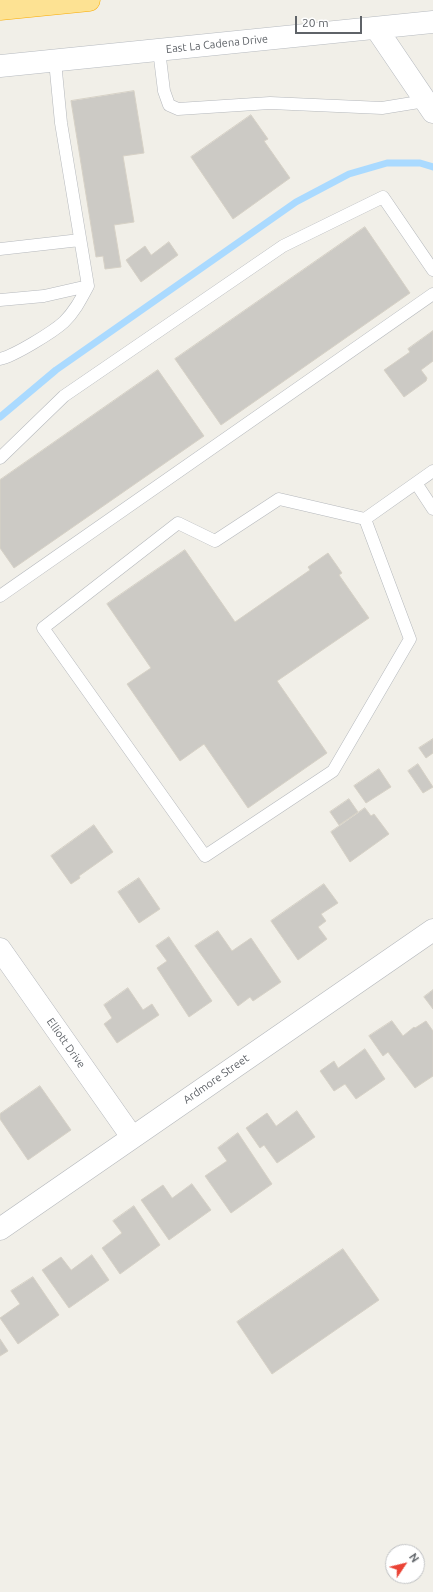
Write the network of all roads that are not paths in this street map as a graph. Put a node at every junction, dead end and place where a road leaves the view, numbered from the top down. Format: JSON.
{"nodes":[{"id":1,"x":89,"y":0,"type":"edge"},
{"id":2,"x":0,"y":8,"type":"edge"},
{"id":3,"x":433,"y":22,"type":"edge"},
{"id":4,"x":376,"y":28,"type":"junction"},
{"id":5,"x":159,"y":50,"type":"junction"},
{"id":6,"x":55,"y":61,"type":"junction"},
{"id":7,"x":0,"y":66,"type":"edge"},
{"id":8,"x":429,"y":106,"type":"edge"},
{"id":9,"x":80,"y":240,"type":"junction"},
{"id":10,"x":0,"y":249,"type":"edge"},
{"id":11,"x":431,"y":262,"type":"edge"},
{"id":12,"x":88,"y":286,"type":"junction"},
{"id":13,"x":433,"y":294,"type":"edge"},
{"id":14,"x":0,"y":300,"type":"edge"},
{"id":15,"x":0,"y":359,"type":"edge"},
{"id":16,"x":0,"y":458,"type":"edge"},
{"id":17,"x":433,"y":470,"type":"edge"},
{"id":18,"x":416,"y":483,"type":"junction"},
{"id":19,"x":433,"y":508,"type":"edge"},
{"id":20,"x":365,"y":519,"type":"junction"},
{"id":21,"x":0,"y":596,"type":"edge"},
{"id":22,"x":433,"y":930,"type":"edge"},
{"id":23,"x":0,"y":949,"type":"edge"},
{"id":24,"x":132,"y":1137,"type":"junction"},
{"id":25,"x":0,"y":1229,"type":"edge"}],
"edges":[{"from":1,"to":2,"type":"highway"},
{"from":3,"to":4,"type":"street","name":"East La Cadena Drive"},
{"from":4,"to":5,"type":"street","name":"East La Cadena Drive"},
{"from":4,"to":8,"type":"street"},
{"from":5,"to":6,"type":"street","name":"East La Cadena Drive"},
{"from":5,"to":8,"type":"lane"},
{"from":6,"to":7,"type":"street","name":"East La Cadena Drive"},
{"from":6,"to":9,"type":"lane"},
{"from":9,"to":10,"type":"lane"},
{"from":9,"to":12,"type":"lane"},
{"from":11,"to":16,"type":"lane"},
{"from":12,"to":14,"type":"lane"},
{"from":12,"to":15,"type":"lane"},
{"from":13,"to":21,"type":"lane"},
{"from":17,"to":18,"type":"lane"},
{"from":18,"to":19,"type":"lane"},
{"from":18,"to":20,"type":"lane"},
{"from":20,"to":20,"type":"lane"},
{"from":22,"to":24,"type":"street","name":"Ardmore Street"},
{"from":23,"to":24,"type":"street","name":"Elliott Drive"},
{"from":24,"to":25,"type":"street","name":"Ardmore Street"}]}
